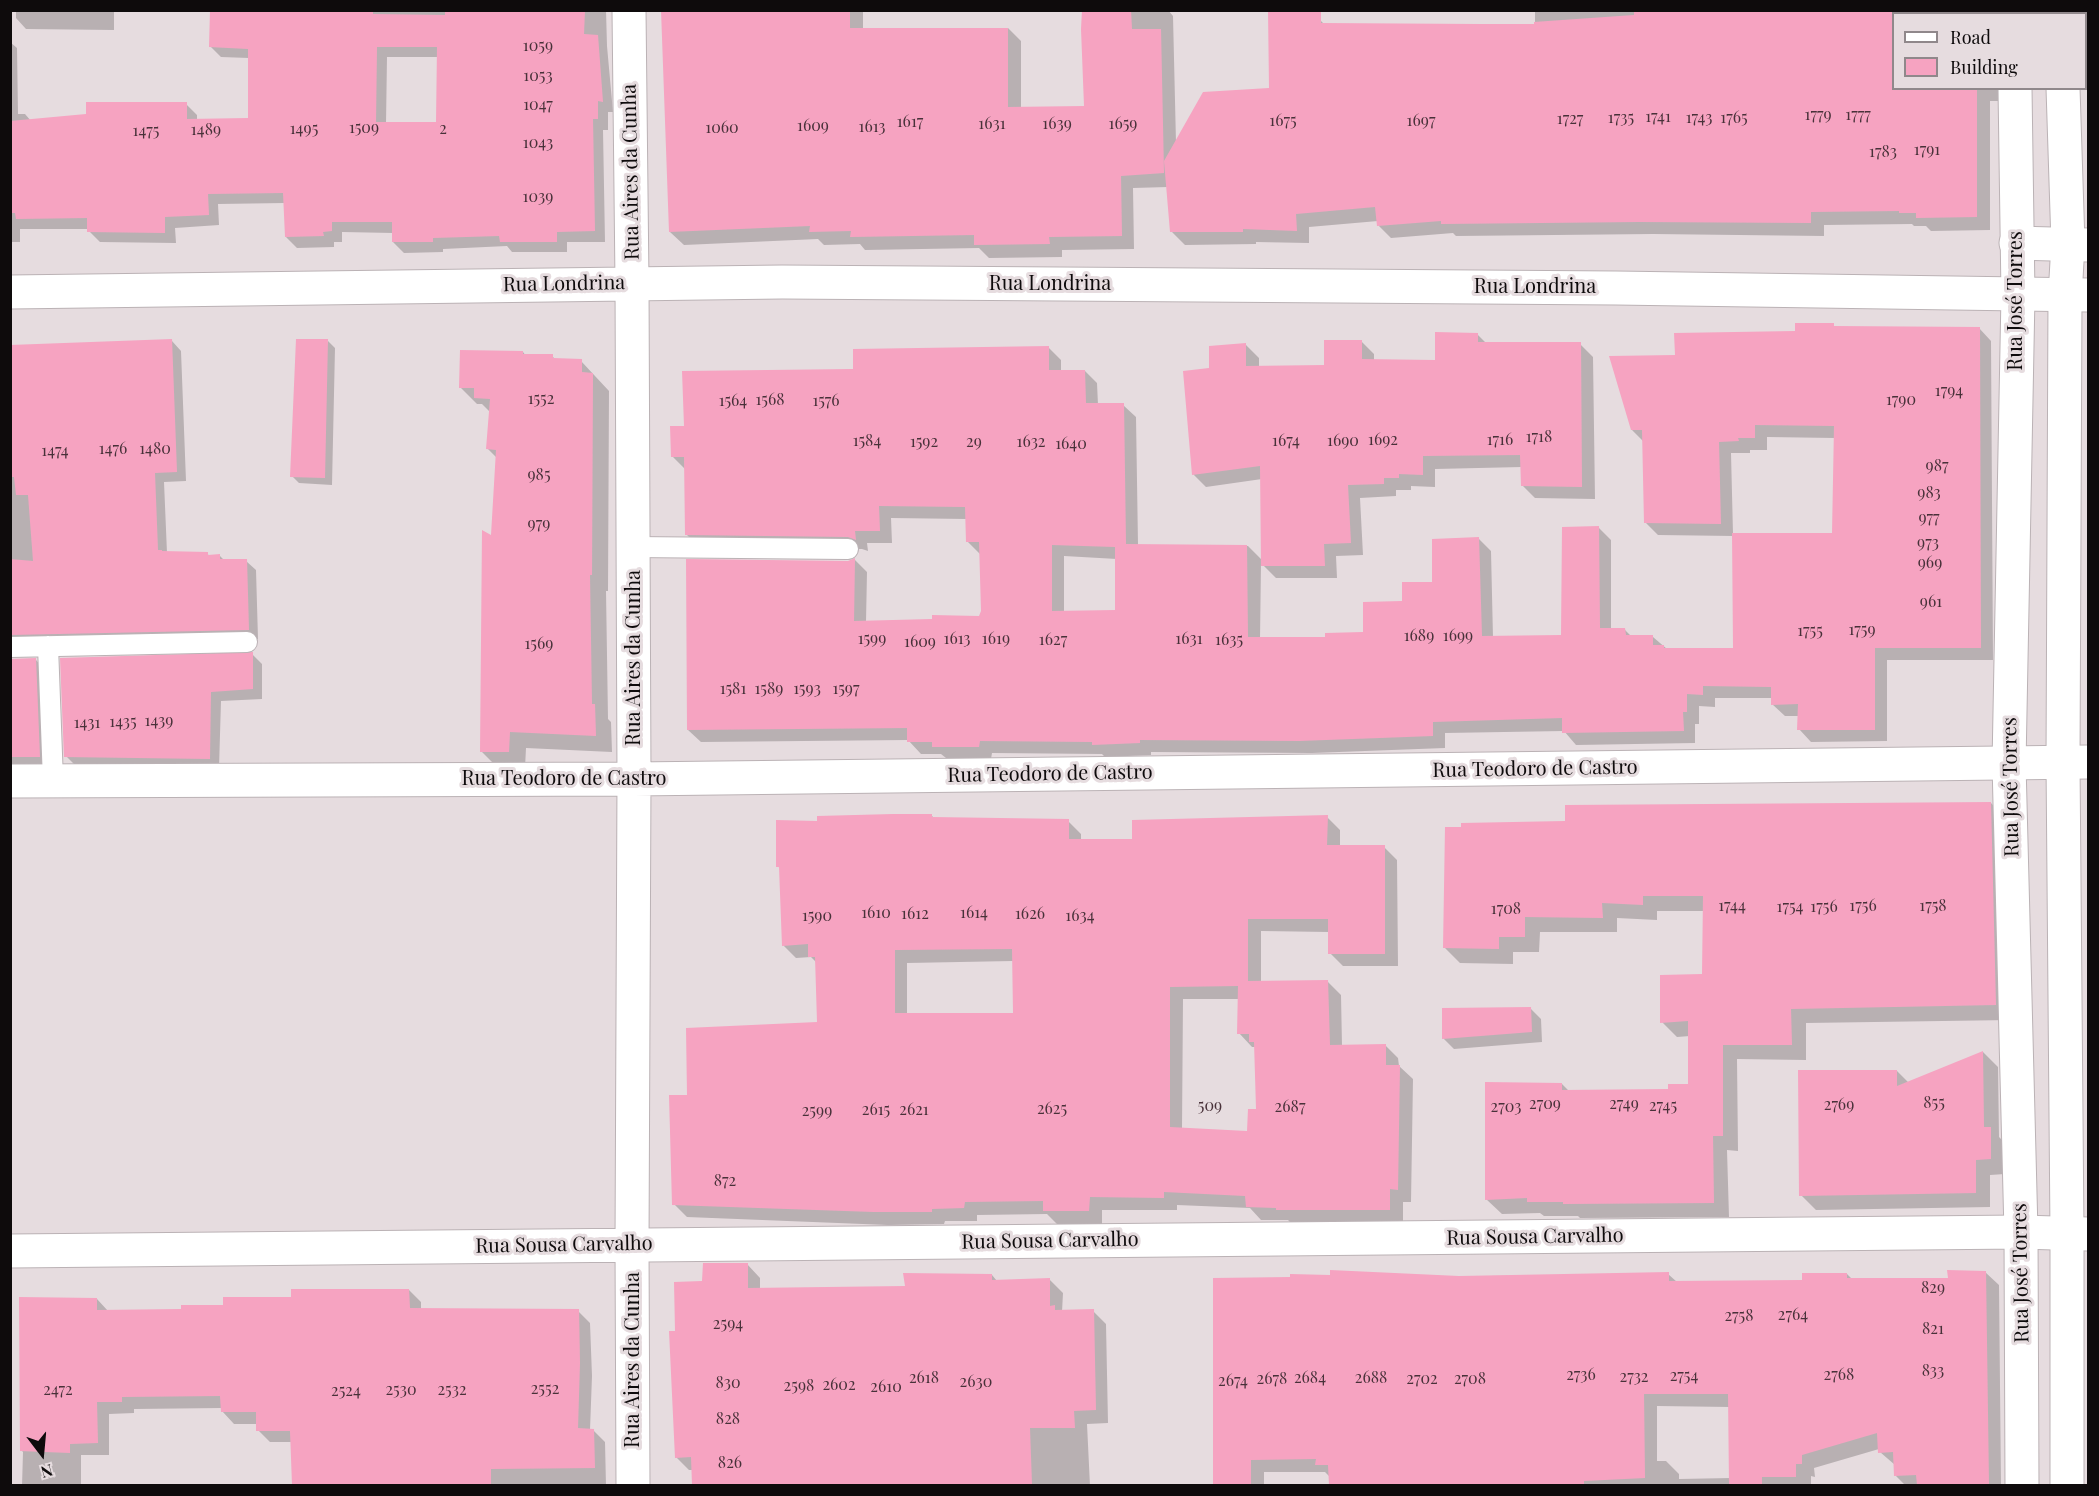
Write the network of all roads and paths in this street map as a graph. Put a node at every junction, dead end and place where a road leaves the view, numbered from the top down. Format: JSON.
{"nodes":[{"id":1,"x":628,"y":10,"type":"edge"},
{"id":2,"x":2015,"y":90,"type":"edge"},
{"id":3,"x":2063,"y":90,"type":"edge"},
{"id":4,"x":2016,"y":243,"type":"junction"},
{"id":5,"x":2078,"y":245,"type":"edge"},
{"id":6,"x":632,"y":283,"type":"junction"},
{"id":7,"x":10,"y":292,"type":"edge"},
{"id":8,"x":2018,"y":295,"type":"junction"},
{"id":9,"x":2077,"y":296,"type":"edge"},
{"id":10,"x":633,"y":547,"type":"junction"},
{"id":11,"x":848,"y":549,"type":"dead end"},
{"id":12,"x":247,"y":642,"type":"dead end"},
{"id":13,"x":48,"y":646,"type":"junction"},
{"id":14,"x":10,"y":647,"type":"edge"},
{"id":15,"x":2075,"y":762,"type":"edge"},
{"id":16,"x":2009,"y":764,"type":"junction"},
{"id":17,"x":634,"y":779,"type":"junction"},
{"id":18,"x":10,"y":781,"type":"edge"},
{"id":19,"x":53,"y":781,"type":"junction"},
{"id":20,"x":2021,"y":1232,"type":"junction"},
{"id":21,"x":2078,"y":1234,"type":"edge"},
{"id":22,"x":632,"y":1245,"type":"junction"},
{"id":23,"x":10,"y":1251,"type":"edge"},
{"id":24,"x":633,"y":1485,"type":"edge"},
{"id":25,"x":2022,"y":1485,"type":"edge"},
{"id":26,"x":2067,"y":1485,"type":"edge"}],
"edges":[{"from":1,"to":6,"type":"street","name":"Rua Aires da Cunha"},
{"from":2,"to":4,"type":"street","name":"Rua José Torres"},
{"from":3,"to":5,"type":"street"},
{"from":4,"to":5,"type":"street"},
{"from":4,"to":8,"type":"street","name":"Rua José Torres"},
{"from":5,"to":9,"type":"street"},
{"from":6,"to":7,"type":"street","name":"Rua Londrina"},
{"from":6,"to":8,"type":"street","name":"Rua Londrina"},
{"from":6,"to":10,"type":"street","name":"Rua Aires da Cunha"},
{"from":8,"to":9,"type":"street","name":"Rua Londrina"},
{"from":8,"to":16,"type":"street","name":"Rua José Torres"},
{"from":9,"to":15,"type":"street"},
{"from":10,"to":11,"type":"lane"},
{"from":10,"to":17,"type":"street","name":"Rua Aires da Cunha"},
{"from":12,"to":13,"type":"lane"},
{"from":13,"to":14,"type":"lane"},
{"from":13,"to":19,"type":"lane"},
{"from":15,"to":16,"type":"street","name":"Rua Teodoro de Castro"},
{"from":15,"to":21,"type":"street"},
{"from":16,"to":17,"type":"street","name":"Rua Teodoro de Castro"},
{"from":16,"to":20,"type":"street","name":"Rua José Torres"},
{"from":17,"to":19,"type":"street","name":"Rua Teodoro de Castro"},
{"from":17,"to":22,"type":"street","name":"Rua Aires da Cunha"},
{"from":18,"to":19,"type":"street","name":"Rua Teodoro de Castro"},
{"from":20,"to":21,"type":"street","name":"Rua Sousa Carvalho"},
{"from":20,"to":22,"type":"street","name":"Rua Sousa Carvalho"},
{"from":20,"to":25,"type":"street","name":"Rua José Torres"},
{"from":21,"to":26,"type":"street"},
{"from":22,"to":23,"type":"street","name":"Rua Sousa Carvalho"},
{"from":22,"to":24,"type":"street","name":"Rua Aires da Cunha"}]}
